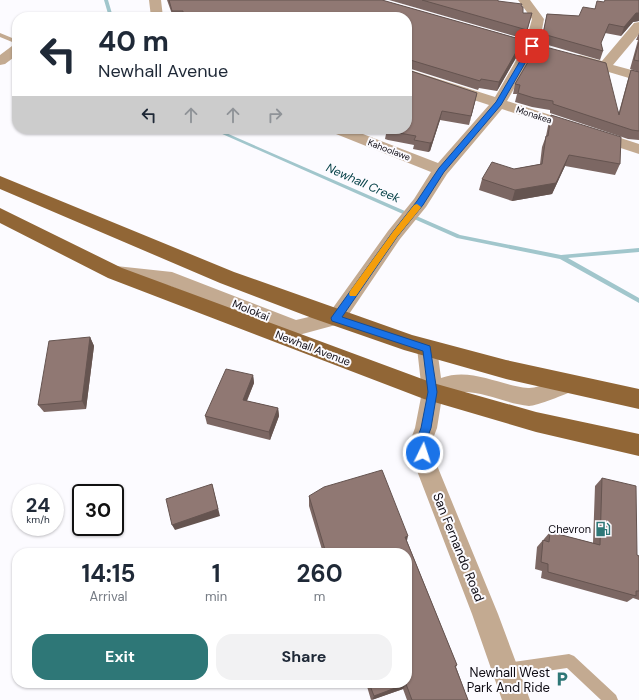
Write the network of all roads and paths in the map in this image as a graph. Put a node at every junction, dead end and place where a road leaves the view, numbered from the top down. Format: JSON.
{"nodes":[{"id":1,"x":155,"y":0,"type":"edge"},
{"id":2,"x":524,"y":0,"type":"edge"},
{"id":3,"x":157,"y":12,"type":"edge"},
{"id":4,"x":639,"y":26,"type":"edge"},
{"id":5,"x":0,"y":35,"type":"edge"},
{"id":6,"x":12,"y":40,"type":"edge"},
{"id":7,"x":518,"y":41,"type":"edge"},
{"id":8,"x":532,"y":46,"type":"junction"},
{"id":9,"x":547,"y":50,"type":"edge"},
{"id":10,"x":12,"y":53,"type":"edge"},
{"id":11,"x":569,"y":56,"type":"edge"},
{"id":12,"x":0,"y":61,"type":"edge"},
{"id":13,"x":605,"y":66,"type":"junction"},
{"id":14,"x":412,"y":75,"type":"edge"},
{"id":15,"x":639,"y":77,"type":"edge"},
{"id":16,"x":499,"y":103,"type":"junction"},
{"id":17,"x":349,"y":134,"type":"edge"},
{"id":18,"x":639,"y":149,"type":"edge"},
{"id":19,"x":441,"y":170,"type":"junction"},
{"id":20,"x":0,"y":182,"type":"edge"},
{"id":21,"x":0,"y":215,"type":"edge"},
{"id":22,"x":115,"y":273,"type":"junction"},
{"id":23,"x":336,"y":318,"type":"junction"},
{"id":24,"x":427,"y":348,"type":"junction"},
{"id":25,"x":568,"y":384,"type":"junction"},
{"id":26,"x":432,"y":392,"type":"junction"},
{"id":27,"x":639,"y":399,"type":"edge"},
{"id":28,"x":639,"y":445,"type":"edge"},
{"id":29,"x":506,"y":670,"type":"junction"},
{"id":30,"x":516,"y":700,"type":"edge"},
{"id":31,"x":611,"y":700,"type":"edge"}],
"edges":[{"from":1,"to":3,"type":"street"},
{"from":2,"to":8,"type":"street"},
{"from":4,"to":13,"type":"street"},
{"from":5,"to":6,"type":"lane"},
{"from":7,"to":8,"type":"street"},
{"from":8,"to":9,"type":"street"},
{"from":8,"to":16,"type":"street"},
{"from":10,"to":12,"type":"street"},
{"from":11,"to":13,"type":"street"},
{"from":13,"to":15,"type":"street"},
{"from":14,"to":16,"type":"street","name":"Monakea"},
{"from":16,"to":18,"type":"street","name":"Monakea"},
{"from":16,"to":19,"type":"street"},
{"from":17,"to":19,"type":"street","name":"Kahoolawe"},
{"from":19,"to":23,"type":"street"},
{"from":20,"to":23,"type":"main road"},
{"from":21,"to":22,"type":"main road","name":"Newhall Avenue"},
{"from":22,"to":23,"type":"street","name":"Molokai"},
{"from":22,"to":26,"type":"main road","name":"Newhall Avenue"},
{"from":23,"to":24,"type":"main road"},
{"from":24,"to":25,"type":"main road"},
{"from":24,"to":26,"type":"street","name":"San Fernando Road"},
{"from":25,"to":26,"type":"street"},
{"from":25,"to":27,"type":"main road"},
{"from":26,"to":28,"type":"main road","name":"Newhall Avenue"},
{"from":26,"to":29,"type":"street","name":"San Fernando Road"},
{"from":29,"to":30,"type":"street","name":"San Fernando Road"},
{"from":29,"to":31,"type":"lane"}]}
